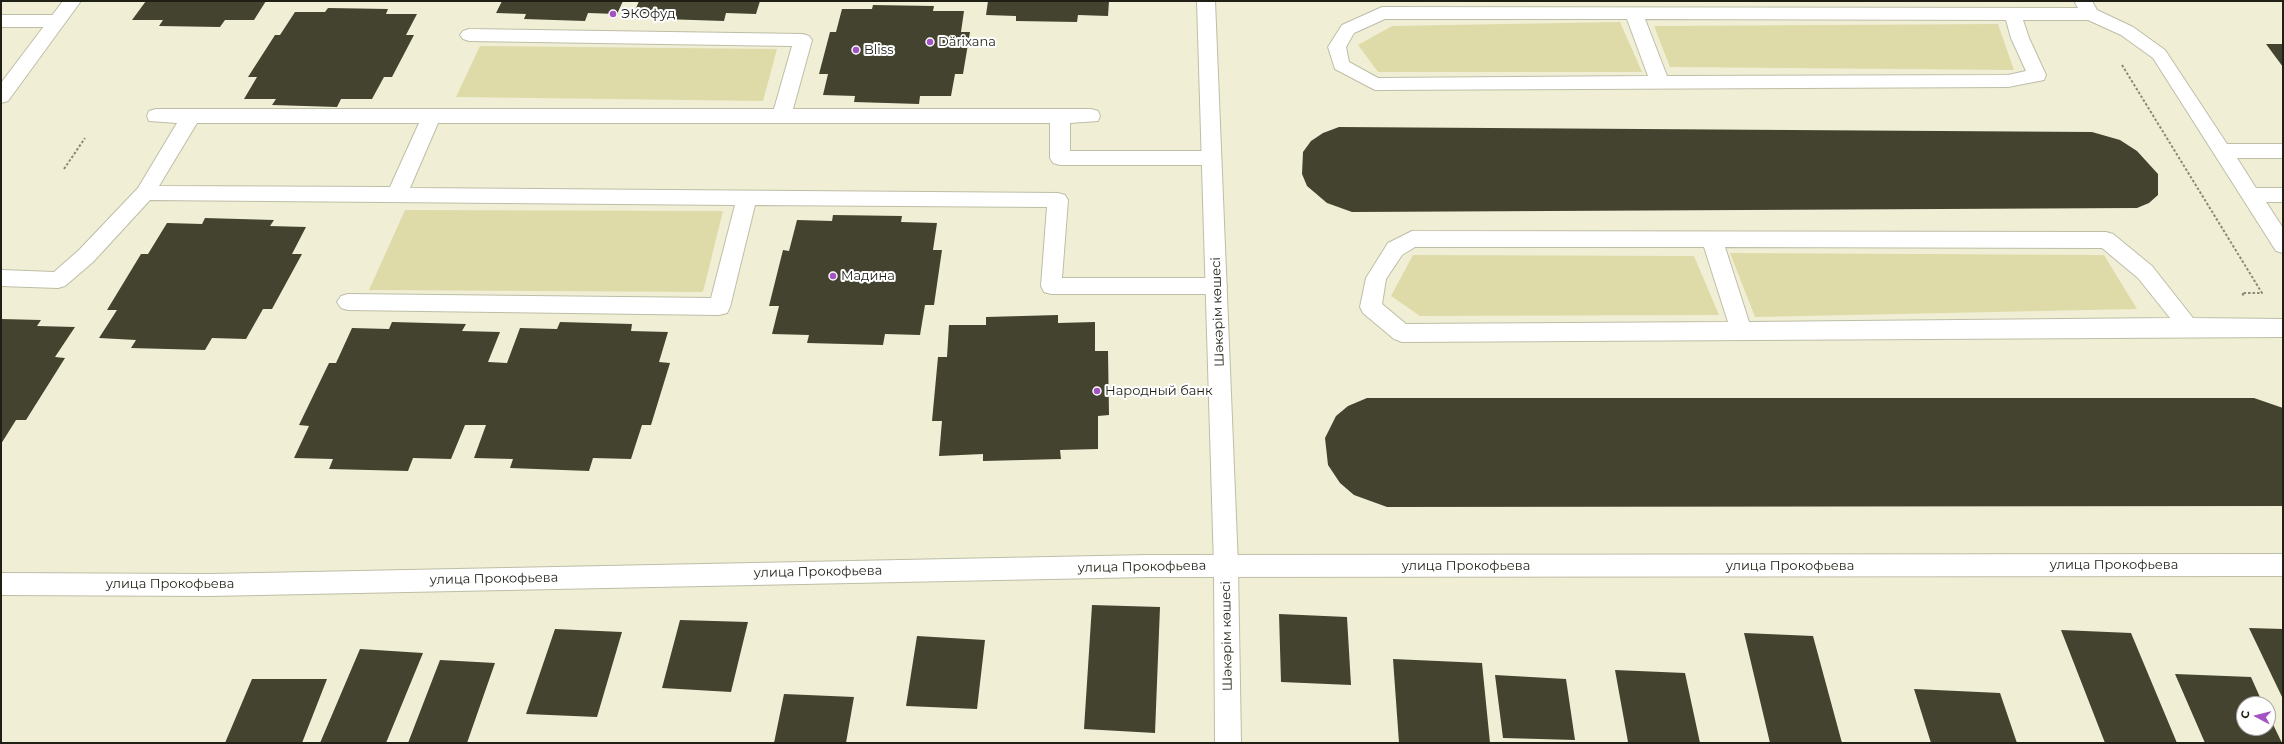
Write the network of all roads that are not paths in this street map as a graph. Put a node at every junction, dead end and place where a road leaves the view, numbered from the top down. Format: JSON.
{"nodes":[{"id":1,"x":72,"y":1,"type":"edge"},
{"id":2,"x":1206,"y":1,"type":"edge"},
{"id":3,"x":2087,"y":8,"type":"edge"},
{"id":4,"x":1634,"y":14,"type":"junction"},
{"id":5,"x":2013,"y":15,"type":"junction"},
{"id":6,"x":1,"y":21,"type":"edge"},
{"id":7,"x":57,"y":21,"type":"junction"},
{"id":8,"x":469,"y":35,"type":"dead end"},
{"id":9,"x":1660,"y":83,"type":"junction"},
{"id":10,"x":1,"y":96,"type":"edge"},
{"id":11,"x":156,"y":116,"type":"dead end"},
{"id":12,"x":191,"y":116,"type":"junction"},
{"id":13,"x":432,"y":116,"type":"junction"},
{"id":14,"x":782,"y":116,"type":"junction"},
{"id":15,"x":1060,"y":116,"type":"junction"},
{"id":16,"x":1091,"y":116,"type":"dead end"},
{"id":17,"x":2222,"y":151,"type":"junction"},
{"id":18,"x":2283,"y":151,"type":"edge"},
{"id":19,"x":1210,"y":158,"type":"junction"},
{"id":20,"x":145,"y":193,"type":"junction"},
{"id":21,"x":397,"y":194,"type":"junction"},
{"id":22,"x":2250,"y":195,"type":"junction"},
{"id":23,"x":2283,"y":195,"type":"edge"},
{"id":24,"x":747,"y":197,"type":"junction"},
{"id":25,"x":1712,"y":239,"type":"junction"},
{"id":26,"x":2283,"y":245,"type":"edge"},
{"id":27,"x":1,"y":278,"type":"edge"},
{"id":28,"x":1217,"y":286,"type":"junction"},
{"id":29,"x":348,"y":302,"type":"dead end"},
{"id":30,"x":2187,"y":327,"type":"junction"},
{"id":31,"x":2273,"y":328,"type":"edge"},
{"id":32,"x":1741,"y":330,"type":"junction"},
{"id":33,"x":2283,"y":565,"type":"edge"},
{"id":34,"x":1226,"y":566,"type":"junction"},
{"id":35,"x":1,"y":584,"type":"edge"},
{"id":36,"x":1228,"y":743,"type":"edge"}],
"edges":[{"from":1,"to":7,"type":"street"},
{"from":2,"to":19,"type":"street","name":"Шәкәрім көшесі"},
{"from":3,"to":5,"type":"street"},
{"from":3,"to":17,"type":"street"},
{"from":4,"to":5,"type":"street"},
{"from":4,"to":9,"type":"street"},
{"from":4,"to":9,"type":"street"},
{"from":5,"to":9,"type":"street"},
{"from":6,"to":7,"type":"street"},
{"from":7,"to":10,"type":"street"},
{"from":8,"to":14,"type":"street"},
{"from":11,"to":12,"type":"street"},
{"from":12,"to":13,"type":"street"},
{"from":12,"to":20,"type":"street"},
{"from":13,"to":14,"type":"street"},
{"from":13,"to":21,"type":"street"},
{"from":14,"to":15,"type":"street"},
{"from":15,"to":16,"type":"street"},
{"from":15,"to":19,"type":"street"},
{"from":17,"to":18,"type":"street"},
{"from":17,"to":22,"type":"street"},
{"from":19,"to":28,"type":"street","name":"Шәкәрім көшесі"},
{"from":20,"to":21,"type":"street"},
{"from":20,"to":27,"type":"street"},
{"from":21,"to":24,"type":"street"},
{"from":22,"to":23,"type":"street"},
{"from":22,"to":26,"type":"street"},
{"from":24,"to":28,"type":"street"},
{"from":24,"to":29,"type":"street"},
{"from":25,"to":30,"type":"street"},
{"from":25,"to":32,"type":"street"},
{"from":25,"to":32,"type":"street"},
{"from":28,"to":34,"type":"street","name":"Шәкәрім көшесі"},
{"from":30,"to":31,"type":"street"},
{"from":30,"to":32,"type":"street"},
{"from":33,"to":34,"type":"street","name":"улица Прокофьева"},
{"from":34,"to":35,"type":"street","name":"улица Прокофьева"},
{"from":34,"to":36,"type":"street","name":"Шәкәрім көшесі"}]}
